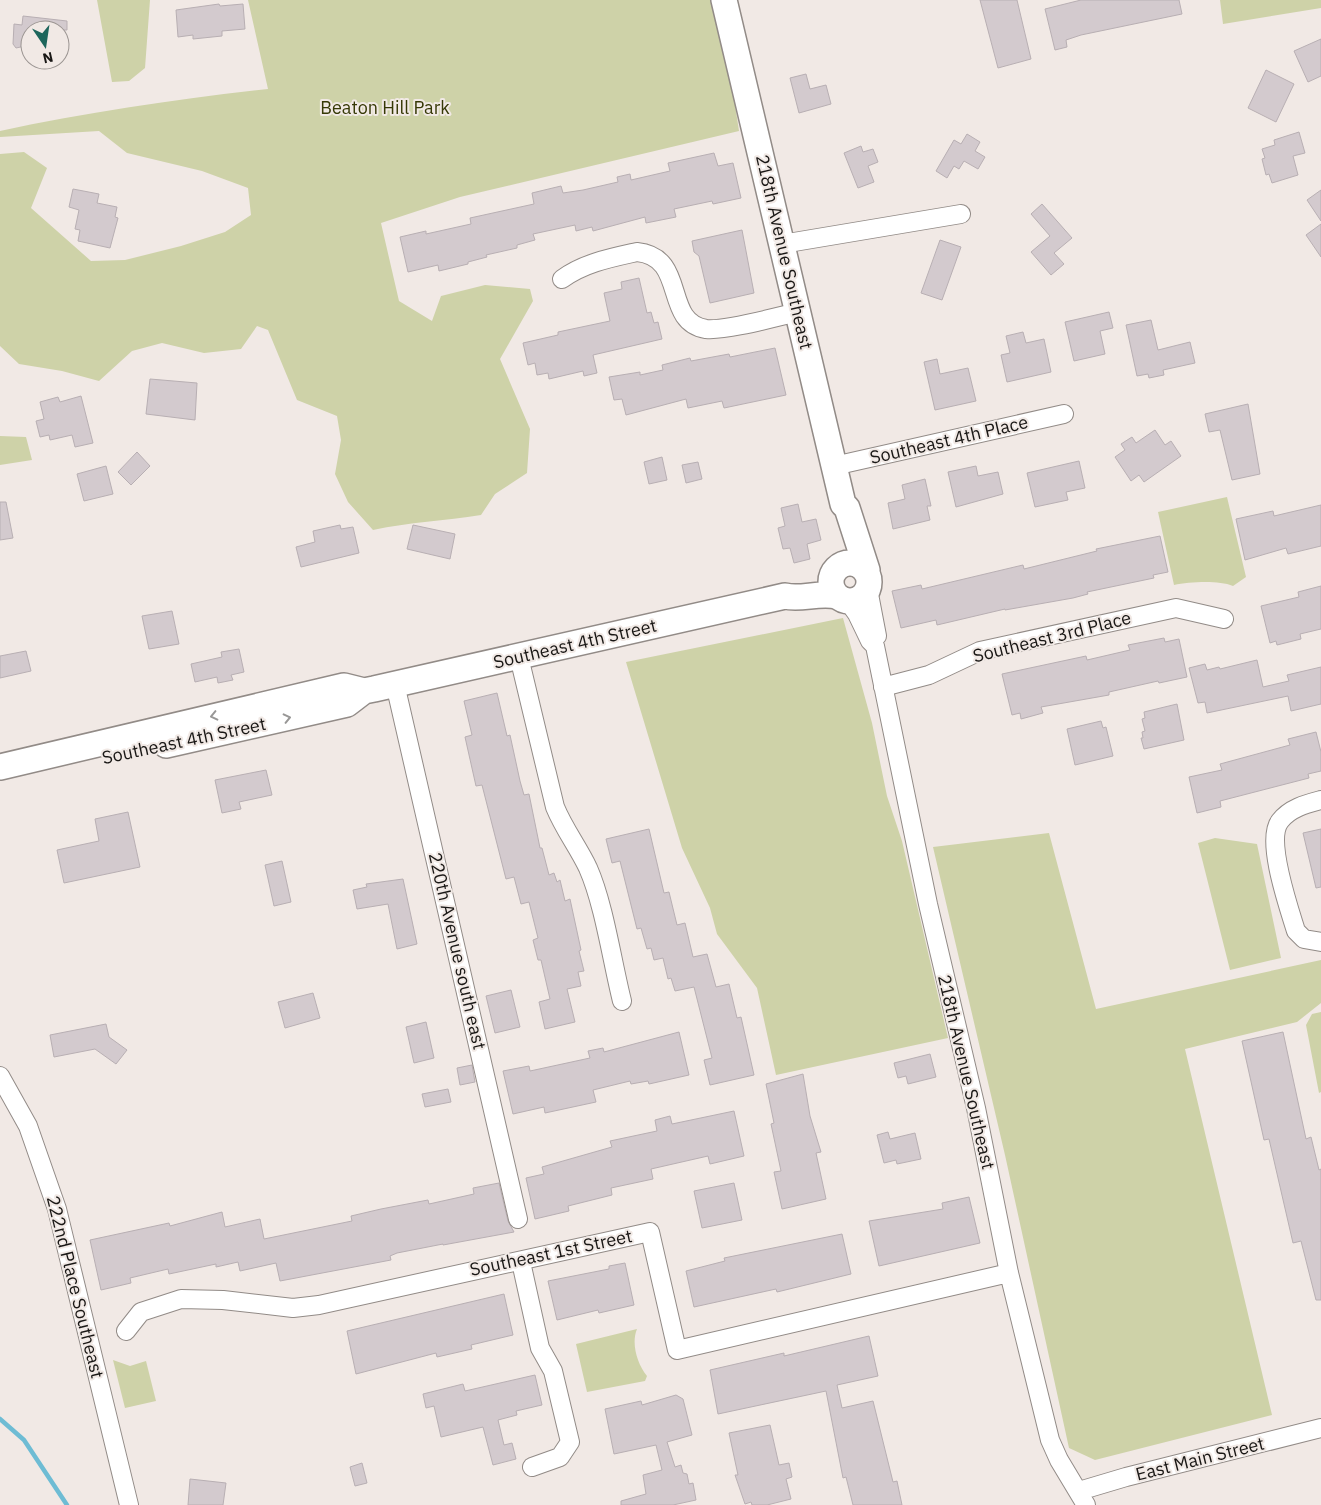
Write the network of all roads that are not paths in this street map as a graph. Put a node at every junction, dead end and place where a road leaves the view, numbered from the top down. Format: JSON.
{"nodes":[{"id":1,"x":724,"y":0,"type":"edge"},
{"id":2,"x":961,"y":214,"type":"dead end"},
{"id":3,"x":782,"y":244,"type":"junction"},
{"id":4,"x":562,"y":279,"type":"dead end"},
{"id":5,"x":798,"y":312,"type":"junction"},
{"id":6,"x":1064,"y":414,"type":"dead end"},
{"id":7,"x":834,"y":466,"type":"junction"},
{"id":8,"x":843,"y":504,"type":"junction"},
{"id":9,"x":868,"y":580,"type":"junction"},
{"id":10,"x":839,"y":584,"type":"junction"},
{"id":11,"x":1224,"y":619,"type":"dead end"},
{"id":12,"x":874,"y":646,"type":"junction"},
{"id":13,"x":519,"y":657,"type":"junction"},
{"id":14,"x":395,"y":684,"type":"junction"},
{"id":15,"x":884,"y":687,"type":"junction"},
{"id":16,"x":364,"y":691,"type":"junction"},
{"id":17,"x":0,"y":767,"type":"edge"},
{"id":18,"x":0,"y":781,"type":"edge"},
{"id":19,"x":1321,"y":800,"type":"edge"},
{"id":20,"x":1319,"y":942,"type":"edge"},
{"id":21,"x":622,"y":1001,"type":"dead end"},
{"id":22,"x":0,"y":1076,"type":"edge"},
{"id":23,"x":518,"y":1219,"type":"dead end"},
{"id":24,"x":521,"y":1262,"type":"junction"},
{"id":25,"x":1009,"y":1273,"type":"junction"},
{"id":26,"x":126,"y":1332,"type":"dead end"},
{"id":27,"x":1321,"y":1428,"type":"edge"},
{"id":28,"x":532,"y":1467,"type":"dead end"},
{"id":29,"x":1083,"y":1498,"type":"edge"},
{"id":30,"x":129,"y":1505,"type":"edge"}],
"edges":[{"from":1,"to":3,"type":"street","name":"218th Avenue Southeast"},
{"from":2,"to":3,"type":"street"},
{"from":3,"to":5,"type":"street","name":"218th Avenue Southeast"},
{"from":4,"to":5,"type":"street"},
{"from":5,"to":7,"type":"street","name":"218th Avenue Southeast"},
{"from":6,"to":7,"type":"street","name":"Southeast 4th Place"},
{"from":7,"to":8,"type":"street","name":"218th Avenue Southeast"},
{"from":8,"to":9,"type":"street","name":"218th Avenue Southeast"},
{"from":8,"to":10,"type":"street","name":"218th Avenue Southeast"},
{"from":9,"to":10,"type":"street"},
{"from":9,"to":10,"type":"street","name":"Southeast 4th Street"},
{"from":9,"to":12,"type":"street","name":"218th Avenue Southeast"},
{"from":10,"to":12,"type":"street","name":"218th Avenue Southeast"},
{"from":10,"to":13,"type":"street","name":"Southeast 4th Street"},
{"from":11,"to":15,"type":"street","name":"Southeast 3rd Place"},
{"from":12,"to":15,"type":"street","name":"218th Avenue Southeast"},
{"from":13,"to":14,"type":"street","name":"Southeast 4th Street"},
{"from":13,"to":21,"type":"street"},
{"from":14,"to":16,"type":"street","name":"Southeast 4th Street"},
{"from":14,"to":23,"type":"street","name":"220th Avenue south east"},
{"from":15,"to":25,"type":"street","name":"218th Avenue Southeast"},
{"from":16,"to":17,"type":"street","name":"Southeast 4th Street","one_way":true},
{"from":18,"to":16,"type":"street","name":"Southeast 4th Street","one_way":true},
{"from":19,"to":20,"type":"street"},
{"from":22,"to":30,"type":"street","name":"222nd Place Southeast"},
{"from":24,"to":25,"type":"street","name":"Southeast 1st Street"},
{"from":24,"to":26,"type":"street","name":"Southeast 1st Street"},
{"from":24,"to":28,"type":"street"},
{"from":25,"to":29,"type":"street","name":"218th Avenue Southeast"},
{"from":27,"to":29,"type":"street","name":"East Main Street"}]}
